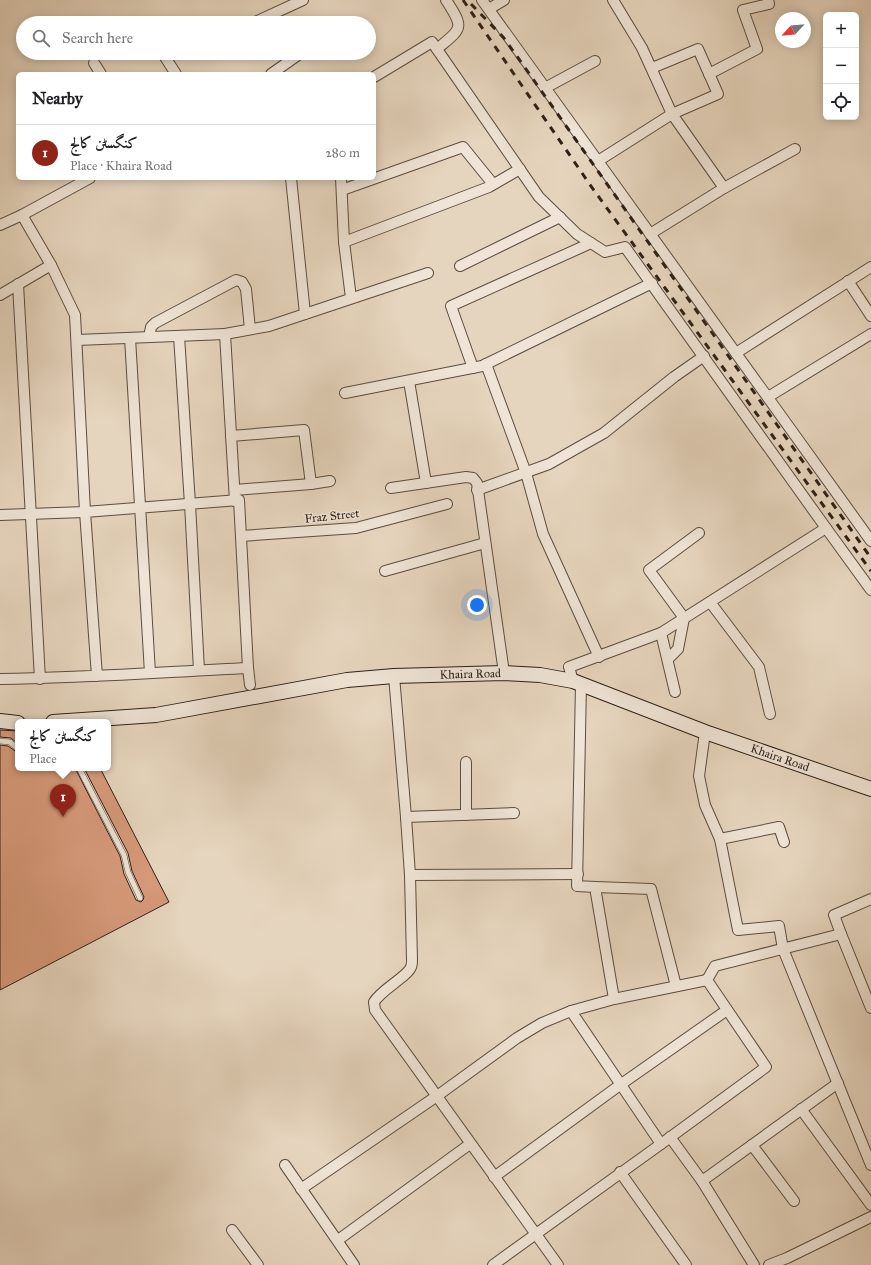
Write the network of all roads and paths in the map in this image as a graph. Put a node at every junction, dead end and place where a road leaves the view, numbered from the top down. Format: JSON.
{"nodes":[{"id":1,"x":303,"y":0,"type":"edge"},
{"id":2,"x":446,"y":0,"type":"edge"},
{"id":3,"x":482,"y":0,"type":"edge"},
{"id":4,"x":504,"y":0,"type":"edge"},
{"id":5,"x":613,"y":0,"type":"edge"},
{"id":6,"x":768,"y":0,"type":"edge"},
{"id":7,"x":489,"y":9,"type":"junction"},
{"id":8,"x":268,"y":16,"type":"edge"},
{"id":9,"x":437,"y":49,"type":"junction"},
{"id":10,"x":167,"y":60,"type":"edge"},
{"id":11,"x":291,"y":60,"type":"edge"},
{"id":12,"x":595,"y":61,"type":"dead end"},
{"id":13,"x":94,"y":63,"type":"dead end"},
{"id":14,"x":652,"y":68,"type":"junction"},
{"id":15,"x":101,"y":72,"type":"edge"},
{"id":16,"x":175,"y":72,"type":"edge"},
{"id":17,"x":274,"y":72,"type":"edge"},
{"id":18,"x":709,"y":74,"type":"junction"},
{"id":19,"x":376,"y":76,"type":"edge"},
{"id":20,"x":545,"y":88,"type":"junction"},
{"id":21,"x":672,"y":114,"type":"junction"},
{"id":22,"x":795,"y":149,"type":"dead end"},
{"id":23,"x":598,"y":161,"type":"junction"},
{"id":24,"x":520,"y":169,"type":"junction"},
{"id":25,"x":376,"y":178,"type":"edge"},
{"id":26,"x":86,"y":180,"type":"edge"},
{"id":27,"x":291,"y":180,"type":"edge"},
{"id":28,"x":341,"y":180,"type":"edge"},
{"id":29,"x":370,"y":180,"type":"edge"},
{"id":30,"x":494,"y":184,"type":"junction"},
{"id":31,"x":724,"y":188,"type":"junction"},
{"id":32,"x":342,"y":190,"type":"junction"},
{"id":33,"x":22,"y":215,"type":"junction"},
{"id":34,"x":560,"y":218,"type":"junction"},
{"id":35,"x":1,"y":223,"type":"edge"},
{"id":36,"x":650,"y":234,"type":"junction"},
{"id":37,"x":344,"y":242,"type":"junction"},
{"id":38,"x":591,"y":243,"type":"junction"},
{"id":39,"x":51,"y":265,"type":"junction"},
{"id":40,"x":460,"y":266,"type":"dead end"},
{"id":41,"x":871,"y":268,"type":"edge"},
{"id":42,"x":428,"y":273,"type":"dead end"},
{"id":43,"x":848,"y":281,"type":"junction"},
{"id":44,"x":652,"y":283,"type":"junction"},
{"id":45,"x":18,"y":284,"type":"junction"},
{"id":46,"x":0,"y":294,"type":"edge"},
{"id":47,"x":351,"y":298,"type":"junction"},
{"id":48,"x":305,"y":314,"type":"junction"},
{"id":49,"x":871,"y":316,"type":"edge"},
{"id":50,"x":250,"y":329,"type":"junction"},
{"id":51,"x":225,"y":334,"type":"junction"},
{"id":52,"x":871,"y":334,"type":"edge"},
{"id":53,"x":179,"y":336,"type":"junction"},
{"id":54,"x":149,"y":337,"type":"junction"},
{"id":55,"x":130,"y":338,"type":"junction"},
{"id":56,"x":77,"y":340,"type":"junction"},
{"id":57,"x":736,"y":353,"type":"junction"},
{"id":58,"x":704,"y":356,"type":"junction"},
{"id":59,"x":486,"y":364,"type":"junction"},
{"id":60,"x":473,"y":368,"type":"junction"},
{"id":61,"x":409,"y":381,"type":"junction"},
{"id":62,"x":345,"y":393,"type":"dead end"},
{"id":63,"x":768,"y":397,"type":"junction"},
{"id":64,"x":231,"y":436,"type":"junction"},
{"id":65,"x":526,"y":473,"type":"junction"},
{"id":66,"x":330,"y":481,"type":"dead end"},
{"id":67,"x":426,"y":483,"type":"junction"},
{"id":68,"x":311,"y":484,"type":"junction"},
{"id":69,"x":391,"y":488,"type":"dead end"},
{"id":70,"x":235,"y":490,"type":"junction"},
{"id":71,"x":477,"y":490,"type":"junction"},
{"id":72,"x":235,"y":501,"type":"junction"},
{"id":73,"x":190,"y":504,"type":"junction"},
{"id":74,"x":447,"y":504,"type":"dead end"},
{"id":75,"x":140,"y":508,"type":"junction"},
{"id":76,"x":85,"y":512,"type":"junction"},
{"id":77,"x":0,"y":515,"type":"edge"},
{"id":78,"x":30,"y":515,"type":"junction"},
{"id":79,"x":826,"y":528,"type":"junction"},
{"id":80,"x":700,"y":533,"type":"dead end"},
{"id":81,"x":241,"y":536,"type":"junction"},
{"id":82,"x":871,"y":541,"type":"edge"},
{"id":83,"x":485,"y":543,"type":"junction"},
{"id":84,"x":385,"y":571,"type":"dead end"},
{"id":85,"x":871,"y":590,"type":"edge"},
{"id":86,"x":710,"y":602,"type":"junction"},
{"id":87,"x":684,"y":618,"type":"junction"},
{"id":88,"x":661,"y":633,"type":"junction"},
{"id":89,"x":599,"y":656,"type":"junction"},
{"id":90,"x":668,"y":659,"type":"junction"},
{"id":91,"x":248,"y":668,"type":"junction"},
{"id":92,"x":199,"y":670,"type":"junction"},
{"id":93,"x":150,"y":673,"type":"junction"},
{"id":94,"x":504,"y":673,"type":"junction"},
{"id":95,"x":97,"y":676,"type":"junction"},
{"id":96,"x":394,"y":676,"type":"junction"},
{"id":97,"x":0,"y":679,"type":"edge"},
{"id":98,"x":40,"y":679,"type":"junction"},
{"id":99,"x":577,"y":683,"type":"junction"},
{"id":100,"x":250,"y":685,"type":"dead end"},
{"id":101,"x":675,"y":692,"type":"dead end"},
{"id":102,"x":770,"y":714,"type":"dead end"},
{"id":103,"x":97,"y":719,"type":"edge"},
{"id":104,"x":0,"y":721,"type":"edge"},
{"id":105,"x":15,"y":723,"type":"edge"},
{"id":106,"x":706,"y":732,"type":"junction"},
{"id":107,"x":0,"y":741,"type":"edge"},
{"id":108,"x":15,"y":746,"type":"edge"},
{"id":109,"x":466,"y":762,"type":"dead end"},
{"id":110,"x":81,"y":771,"type":"edge"},
{"id":111,"x":871,"y":789,"type":"edge"},
{"id":112,"x":514,"y":814,"type":"dead end"},
{"id":113,"x":466,"y":815,"type":"junction"},
{"id":114,"x":406,"y":817,"type":"junction"},
{"id":115,"x":720,"y":839,"type":"junction"},
{"id":116,"x":784,"y":842,"type":"dead end"},
{"id":117,"x":578,"y":874,"type":"junction"},
{"id":118,"x":410,"y":875,"type":"junction"},
{"id":119,"x":595,"y":887,"type":"junction"},
{"id":120,"x":140,"y":898,"type":"dead end"},
{"id":121,"x":871,"y":899,"type":"edge"},
{"id":122,"x":841,"y":934,"type":"junction"},
{"id":123,"x":783,"y":949,"type":"junction"},
{"id":124,"x":707,"y":980,"type":"junction"},
{"id":125,"x":676,"y":986,"type":"junction"},
{"id":126,"x":614,"y":999,"type":"junction"},
{"id":127,"x":871,"y":1008,"type":"edge"},
{"id":128,"x":727,"y":1010,"type":"junction"},
{"id":129,"x":572,"y":1011,"type":"junction"},
{"id":130,"x":838,"y":1083,"type":"junction"},
{"id":131,"x":620,"y":1084,"type":"junction"},
{"id":132,"x":437,"y":1096,"type":"junction"},
{"id":133,"x":801,"y":1109,"type":"junction"},
{"id":134,"x":670,"y":1137,"type":"junction"},
{"id":135,"x":470,"y":1144,"type":"junction"},
{"id":136,"x":661,"y":1144,"type":"junction"},
{"id":137,"x":752,"y":1145,"type":"junction"},
{"id":138,"x":285,"y":1165,"type":"dead end"},
{"id":139,"x":871,"y":1165,"type":"edge"},
{"id":140,"x":620,"y":1172,"type":"junction"},
{"id":141,"x":494,"y":1177,"type":"junction"},
{"id":142,"x":702,"y":1181,"type":"junction"},
{"id":143,"x":301,"y":1189,"type":"junction"},
{"id":144,"x":794,"y":1201,"type":"dead end"},
{"id":145,"x":871,"y":1205,"type":"edge"},
{"id":146,"x":871,"y":1217,"type":"edge"},
{"id":147,"x":232,"y":1230,"type":"dead end"},
{"id":148,"x":536,"y":1234,"type":"junction"},
{"id":149,"x":338,"y":1240,"type":"junction"},
{"id":150,"x":789,"y":1262,"type":"edge"},
{"id":151,"x":258,"y":1265,"type":"edge"},
{"id":152,"x":354,"y":1265,"type":"edge"},
{"id":153,"x":493,"y":1265,"type":"edge"},
{"id":154,"x":558,"y":1265,"type":"edge"},
{"id":155,"x":686,"y":1265,"type":"edge"},
{"id":156,"x":754,"y":1265,"type":"edge"},
{"id":157,"x":768,"y":1265,"type":"edge"}],
"edges":[{"from":1,"to":8,"type":"street"},
{"from":2,"to":9,"type":"street"},
{"from":3,"to":7,"type":"street"},
{"from":4,"to":7,"type":"street"},
{"from":5,"to":14,"type":"street"},
{"from":6,"to":18,"type":"street"},
{"from":7,"to":20,"type":"street"},
{"from":9,"to":19,"type":"street"},
{"from":9,"to":24,"type":"street"},
{"from":10,"to":16,"type":"street"},
{"from":11,"to":17,"type":"street"},
{"from":12,"to":20,"type":"street"},
{"from":13,"to":15,"type":"street"},
{"from":14,"to":18,"type":"street"},
{"from":14,"to":21,"type":"street"},
{"from":18,"to":21,"type":"street"},
{"from":20,"to":23,"type":"street"},
{"from":21,"to":23,"type":"street"},
{"from":21,"to":31,"type":"street"},
{"from":22,"to":31,"type":"street"},
{"from":23,"to":36,"type":"street"},
{"from":24,"to":30,"type":"street"},
{"from":24,"to":34,"type":"street"},
{"from":25,"to":30,"type":"street"},
{"from":26,"to":33,"type":"street"},
{"from":27,"to":48,"type":"street"},
{"from":28,"to":32,"type":"street"},
{"from":29,"to":32,"type":"street"},
{"from":30,"to":37,"type":"street"},
{"from":31,"to":36,"type":"street"},
{"from":32,"to":37,"type":"street"},
{"from":33,"to":35,"type":"street"},
{"from":33,"to":39,"type":"street"},
{"from":34,"to":38,"type":"street"},
{"from":34,"to":40,"type":"street"},
{"from":36,"to":57,"type":"street"},
{"from":37,"to":47,"type":"street"},
{"from":38,"to":44,"type":"street"},
{"from":38,"to":60,"type":"street"},
{"from":39,"to":45,"type":"street"},
{"from":39,"to":56,"type":"street"},
{"from":41,"to":43,"type":"street"},
{"from":42,"to":47,"type":"street"},
{"from":43,"to":49,"type":"street"},
{"from":43,"to":57,"type":"street"},
{"from":44,"to":58,"type":"street"},
{"from":44,"to":59,"type":"street"},
{"from":45,"to":46,"type":"street"},
{"from":45,"to":78,"type":"street"},
{"from":47,"to":48,"type":"street"},
{"from":48,"to":50,"type":"street"},
{"from":50,"to":51,"type":"street"},
{"from":50,"to":54,"type":"street"},
{"from":51,"to":53,"type":"street"},
{"from":51,"to":64,"type":"street"},
{"from":52,"to":63,"type":"street"},
{"from":53,"to":54,"type":"street"},
{"from":53,"to":73,"type":"street"},
{"from":54,"to":55,"type":"street"},
{"from":55,"to":56,"type":"street"},
{"from":55,"to":75,"type":"street"},
{"from":56,"to":76,"type":"street"},
{"from":57,"to":63,"type":"street"},
{"from":58,"to":65,"type":"street"},
{"from":58,"to":79,"type":"street"},
{"from":59,"to":60,"type":"street"},
{"from":59,"to":65,"type":"street"},
{"from":60,"to":61,"type":"street"},
{"from":61,"to":62,"type":"street"},
{"from":61,"to":67,"type":"street"},
{"from":63,"to":82,"type":"street"},
{"from":64,"to":68,"type":"street"},
{"from":64,"to":70,"type":"street"},
{"from":65,"to":71,"type":"street"},
{"from":65,"to":89,"type":"street"},
{"from":66,"to":68,"type":"street"},
{"from":67,"to":69,"type":"street"},
{"from":67,"to":71,"type":"street"},
{"from":68,"to":70,"type":"street"},
{"from":70,"to":72,"type":"street"},
{"from":71,"to":83,"type":"street"},
{"from":72,"to":73,"type":"street"},
{"from":72,"to":81,"type":"street"},
{"from":73,"to":75,"type":"street"},
{"from":73,"to":92,"type":"street"},
{"from":74,"to":81,"type":"street","name":"Fraz Street"},
{"from":75,"to":76,"type":"street"},
{"from":75,"to":93,"type":"street"},
{"from":76,"to":78,"type":"street"},
{"from":76,"to":95,"type":"street"},
{"from":77,"to":78,"type":"street"},
{"from":78,"to":98,"type":"street"},
{"from":79,"to":85,"type":"street"},
{"from":79,"to":86,"type":"street"},
{"from":80,"to":87,"type":"street"},
{"from":81,"to":91,"type":"street"},
{"from":83,"to":84,"type":"street"},
{"from":83,"to":94,"type":"street"},
{"from":86,"to":87,"type":"street"},
{"from":86,"to":102,"type":"street"},
{"from":87,"to":88,"type":"street"},
{"from":87,"to":90,"type":"street"},
{"from":88,"to":89,"type":"street"},
{"from":88,"to":90,"type":"street"},
{"from":89,"to":99,"type":"street"},
{"from":90,"to":101,"type":"street"},
{"from":91,"to":92,"type":"street"},
{"from":91,"to":100,"type":"street"},
{"from":92,"to":93,"type":"street"},
{"from":93,"to":95,"type":"street"},
{"from":94,"to":96,"type":"street","name":"Khaira Road"},
{"from":94,"to":99,"type":"street","name":"Khaira Road"},
{"from":95,"to":98,"type":"street"},
{"from":96,"to":103,"type":"street","name":"Khaira Road"},
{"from":96,"to":114,"type":"street"},
{"from":97,"to":98,"type":"street"},
{"from":99,"to":106,"type":"street","name":"Khaira Road"},
{"from":99,"to":117,"type":"street"},
{"from":104,"to":105,"type":"street"},
{"from":106,"to":111,"type":"street","name":"Khaira Road"},
{"from":106,"to":115,"type":"street"},
{"from":107,"to":108,"type":"lane"},
{"from":109,"to":113,"type":"street"},
{"from":110,"to":120,"type":"lane"},
{"from":112,"to":113,"type":"street"},
{"from":113,"to":114,"type":"street"},
{"from":114,"to":118,"type":"street"},
{"from":115,"to":116,"type":"street"},
{"from":115,"to":123,"type":"street"},
{"from":117,"to":118,"type":"street"},
{"from":117,"to":119,"type":"street"},
{"from":118,"to":132,"type":"street"},
{"from":119,"to":125,"type":"street"},
{"from":119,"to":126,"type":"street"},
{"from":121,"to":122,"type":"street"},
{"from":122,"to":123,"type":"street"},
{"from":122,"to":127,"type":"street"},
{"from":123,"to":124,"type":"street"},
{"from":123,"to":130,"type":"street"},
{"from":124,"to":125,"type":"street"},
{"from":124,"to":128,"type":"street"},
{"from":125,"to":126,"type":"street"},
{"from":126,"to":129,"type":"street"},
{"from":128,"to":131,"type":"street"},
{"from":128,"to":134,"type":"street"},
{"from":129,"to":131,"type":"street"},
{"from":129,"to":132,"type":"street"},
{"from":130,"to":133,"type":"street"},
{"from":130,"to":139,"type":"street"},
{"from":131,"to":136,"type":"street"},
{"from":131,"to":141,"type":"street"},
{"from":132,"to":135,"type":"street"},
{"from":132,"to":143,"type":"street"},
{"from":133,"to":137,"type":"street"},
{"from":133,"to":145,"type":"street"},
{"from":134,"to":136,"type":"street"},
{"from":134,"to":142,"type":"street"},
{"from":135,"to":141,"type":"street"},
{"from":135,"to":149,"type":"street"},
{"from":136,"to":140,"type":"street"},
{"from":137,"to":142,"type":"street"},
{"from":137,"to":144,"type":"street"},
{"from":138,"to":143,"type":"street"},
{"from":140,"to":148,"type":"street"},
{"from":140,"to":155,"type":"street"},
{"from":141,"to":148,"type":"street"},
{"from":142,"to":156,"type":"street"},
{"from":143,"to":149,"type":"street"},
{"from":146,"to":150,"type":"street"},
{"from":147,"to":151,"type":"street"},
{"from":148,"to":153,"type":"street"},
{"from":148,"to":154,"type":"street"},
{"from":149,"to":152,"type":"street"},
{"from":150,"to":157,"type":"street"}]}
